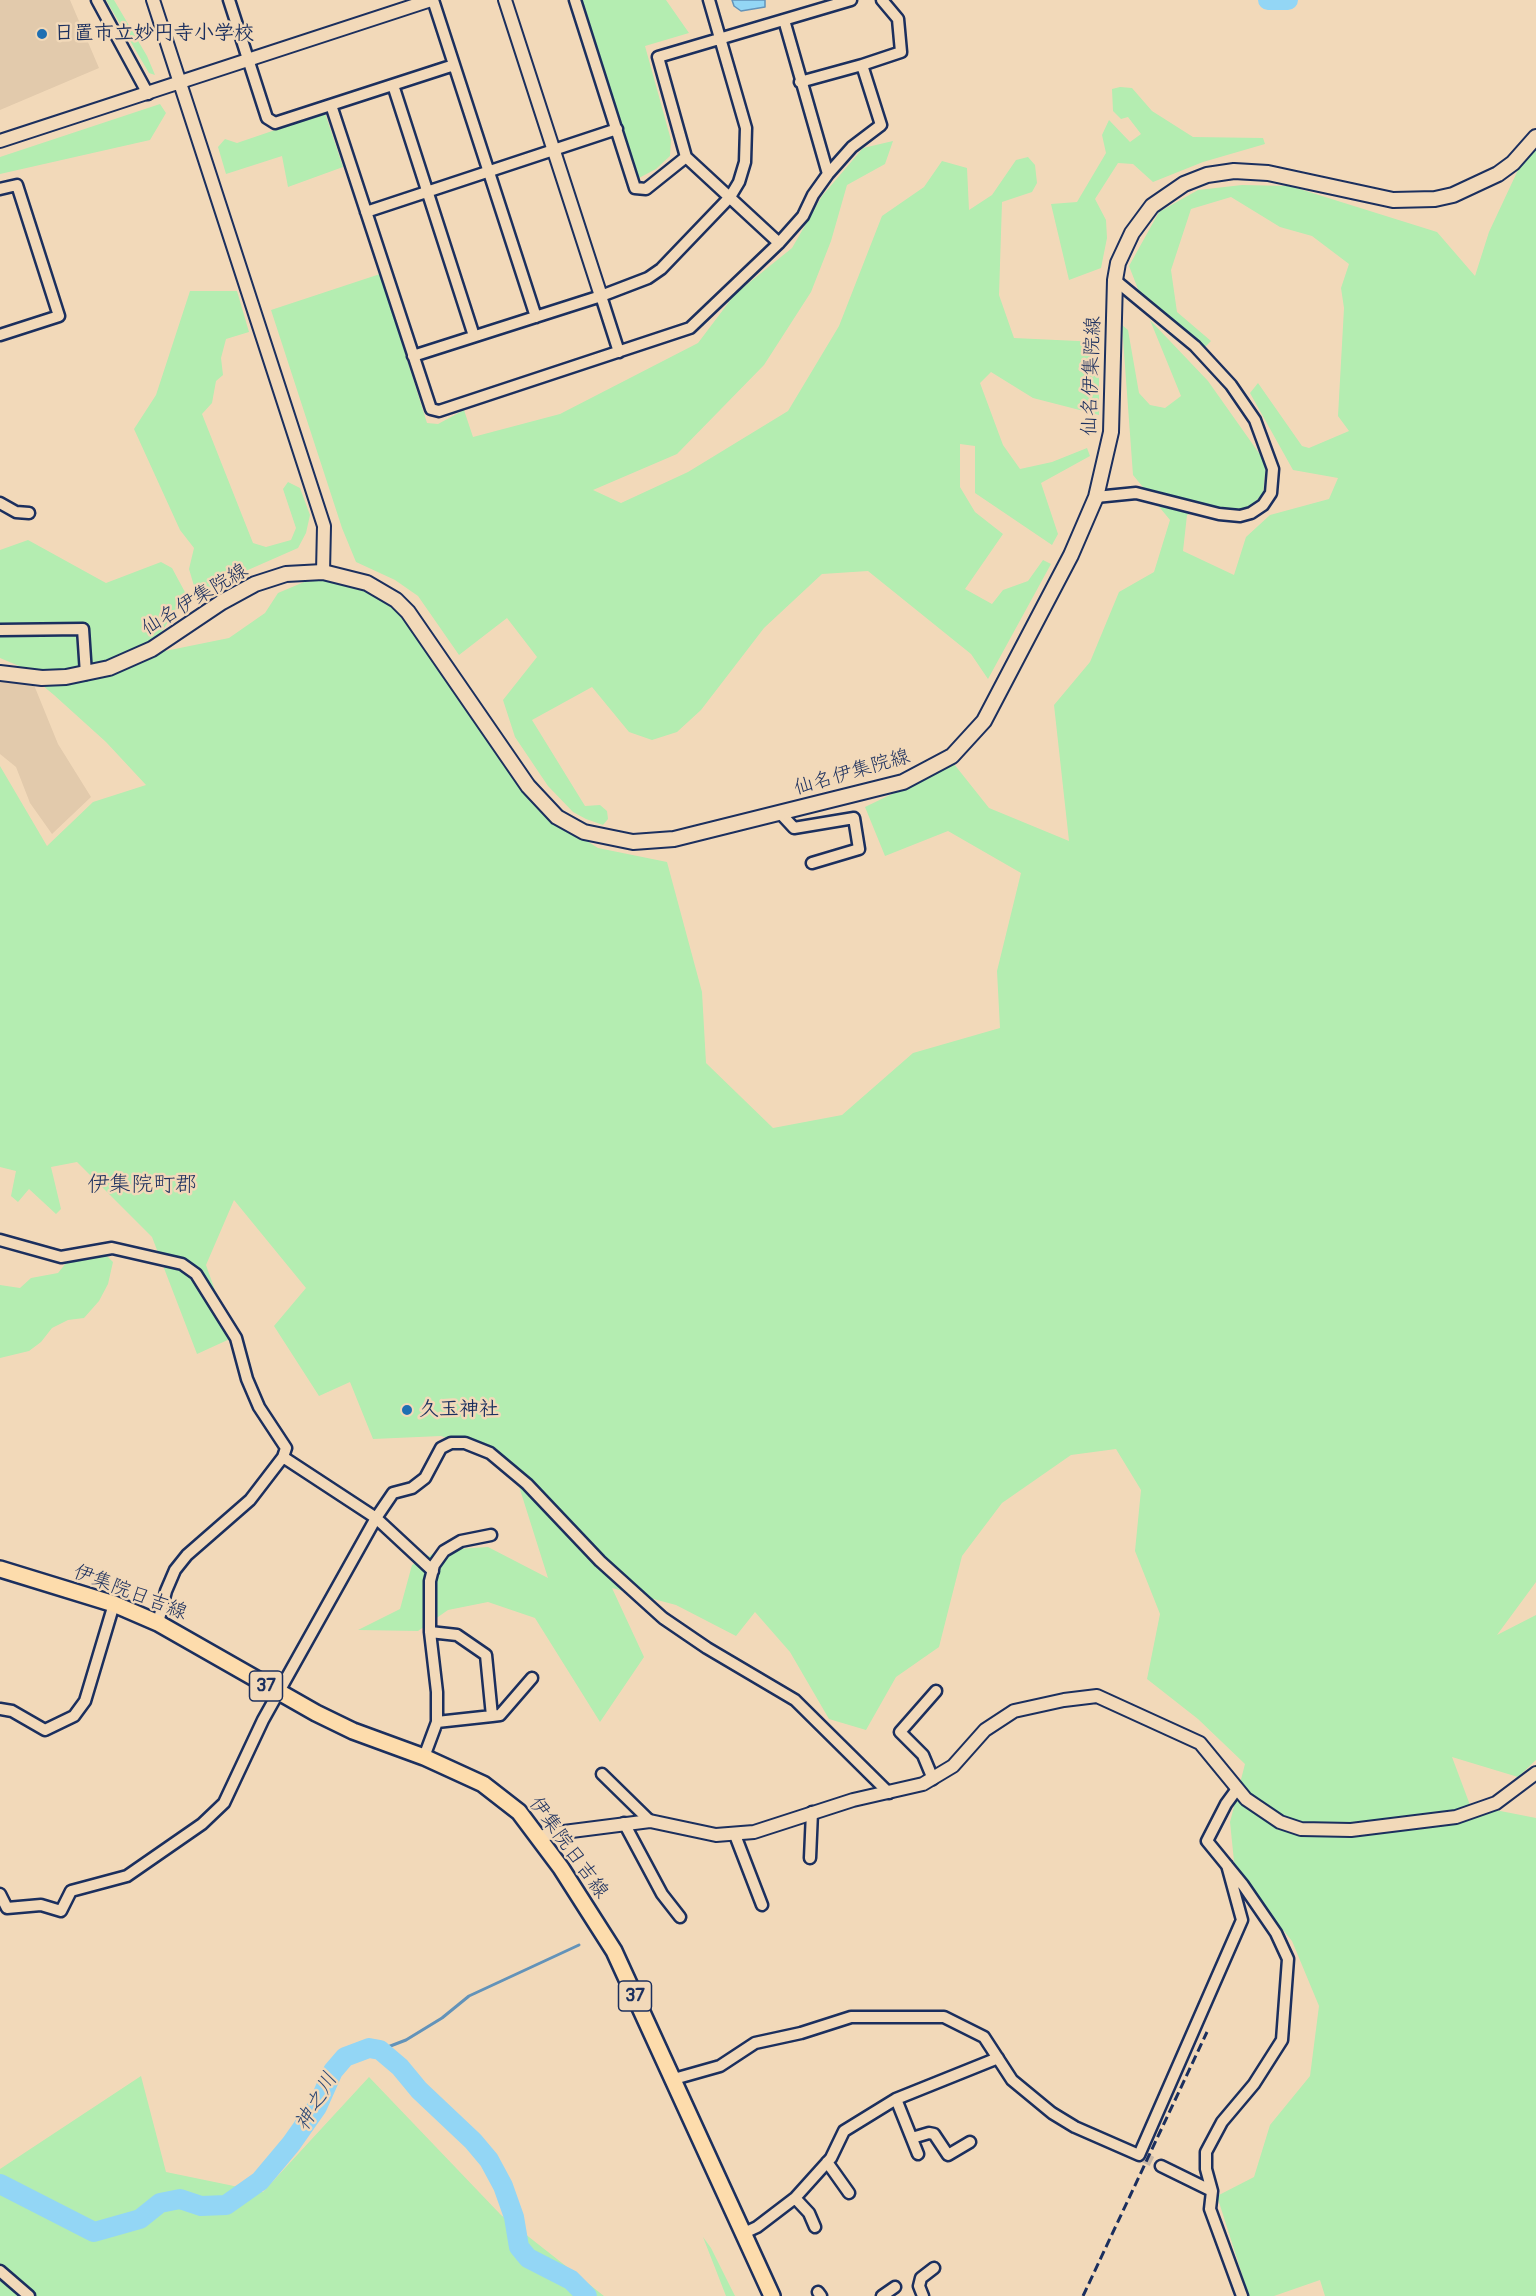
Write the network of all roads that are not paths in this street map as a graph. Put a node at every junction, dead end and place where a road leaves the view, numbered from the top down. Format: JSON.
{"nodes":[{"id":1,"x":97,"y":0,"type":"edge"},
{"id":2,"x":153,"y":0,"type":"edge"},
{"id":3,"x":230,"y":0,"type":"edge"},
{"id":4,"x":432,"y":0,"type":"edge"},
{"id":5,"x":505,"y":0,"type":"edge"},
{"id":6,"x":575,"y":0,"type":"edge"},
{"id":7,"x":709,"y":0,"type":"edge"},
{"id":8,"x":851,"y":0,"type":"edge"},
{"id":9,"x":882,"y":0,"type":"edge"},
{"id":10,"x":784,"y":20,"type":"junction"},
{"id":11,"x":720,"y":38,"type":"junction"},
{"id":12,"x":249,"y":59,"type":"junction"},
{"id":13,"x":454,"y":65,"type":"junction"},
{"id":14,"x":862,"y":65,"type":"junction"},
{"id":15,"x":800,"y":82,"type":"junction"},
{"id":16,"x":179,"y":83,"type":"junction"},
{"id":17,"x":393,"y":85,"type":"junction"},
{"id":18,"x":148,"y":94,"type":"junction"},
{"id":19,"x":331,"y":105,"type":"junction"},
{"id":20,"x":617,"y":129,"type":"junction"},
{"id":21,"x":1536,"y":137,"type":"edge"},
{"id":22,"x":0,"y":141,"type":"edge"},
{"id":23,"x":554,"y":150,"type":"junction"},
{"id":24,"x":686,"y":157,"type":"junction"},
{"id":25,"x":489,"y":171,"type":"junction"},
{"id":26,"x":828,"y":174,"type":"junction"},
{"id":27,"x":0,"y":189,"type":"edge"},
{"id":28,"x":428,"y":192,"type":"junction"},
{"id":29,"x":729,"y":197,"type":"junction"},
{"id":30,"x":366,"y":212,"type":"junction"},
{"id":31,"x":779,"y":243,"type":"junction"},
{"id":32,"x":1116,"y":280,"type":"junction"},
{"id":33,"x":601,"y":296,"type":"junction"},
{"id":34,"x":536,"y":317,"type":"junction"},
{"id":35,"x":0,"y":335,"type":"edge"},
{"id":36,"x":474,"y":336,"type":"junction"},
{"id":37,"x":619,"y":352,"type":"junction"},
{"id":38,"x":413,"y":356,"type":"junction"},
{"id":39,"x":1096,"y":497,"type":"junction"},
{"id":40,"x":0,"y":503,"type":"edge"},
{"id":41,"x":28,"y":513,"type":"dead end"},
{"id":42,"x":323,"y":572,"type":"junction"},
{"id":43,"x":0,"y":630,"type":"edge"},
{"id":44,"x":0,"y":673,"type":"edge"},
{"id":45,"x":86,"y":674,"type":"junction"},
{"id":46,"x":781,"y":814,"type":"junction"},
{"id":47,"x":812,"y":863,"type":"dead end"},
{"id":48,"x":0,"y":1240,"type":"edge"},
{"id":49,"x":284,"y":1458,"type":"junction"},
{"id":50,"x":376,"y":1518,"type":"junction"},
{"id":51,"x":491,"y":1535,"type":"dead end"},
{"id":52,"x":0,"y":1569,"type":"edge"},
{"id":53,"x":433,"y":1571,"type":"junction"},
{"id":54,"x":114,"y":1604,"type":"junction"},
{"id":55,"x":158,"y":1623,"type":"junction"},
{"id":56,"x":430,"y":1632,"type":"junction"},
{"id":57,"x":532,"y":1678,"type":"dead end"},
{"id":58,"x":936,"y":1691,"type":"dead end"},
{"id":59,"x":278,"y":1694,"type":"junction"},
{"id":60,"x":0,"y":1709,"type":"edge"},
{"id":61,"x":492,"y":1716,"type":"junction"},
{"id":62,"x":437,"y":1722,"type":"junction"},
{"id":63,"x":424,"y":1757,"type":"junction"},
{"id":64,"x":1536,"y":1773,"type":"edge"},
{"id":65,"x":602,"y":1774,"type":"dead end"},
{"id":66,"x":933,"y":1779,"type":"junction"},
{"id":67,"x":1237,"y":1790,"type":"junction"},
{"id":68,"x":890,"y":1793,"type":"junction"},
{"id":69,"x":813,"y":1812,"type":"junction"},
{"id":70,"x":650,"y":1821,"type":"junction"},
{"id":71,"x":624,"y":1823,"type":"junction"},
{"id":72,"x":735,"y":1835,"type":"junction"},
{"id":73,"x":539,"y":1839,"type":"junction"},
{"id":74,"x":810,"y":1858,"type":"dead end"},
{"id":75,"x":1227,"y":1865,"type":"junction"},
{"id":76,"x":0,"y":1894,"type":"edge"},
{"id":77,"x":762,"y":1905,"type":"dead end"},
{"id":78,"x":680,"y":1917,"type":"dead end"},
{"id":79,"x":998,"y":2058,"type":"junction"},
{"id":80,"x":674,"y":2079,"type":"junction"},
{"id":81,"x":896,"y":2099,"type":"junction"},
{"id":82,"x":912,"y":2138,"type":"junction"},
{"id":83,"x":970,"y":2142,"type":"dead end"},
{"id":84,"x":918,"y":2154,"type":"dead end"},
{"id":85,"x":827,"y":2162,"type":"junction"},
{"id":86,"x":1161,"y":2166,"type":"tunnel mouth"},
{"id":87,"x":1212,"y":2191,"type":"junction"},
{"id":88,"x":849,"y":2193,"type":"dead end"},
{"id":89,"x":795,"y":2198,"type":"junction"},
{"id":90,"x":815,"y":2227,"type":"dead end"},
{"id":91,"x":742,"y":2234,"type":"junction"},
{"id":92,"x":934,"y":2268,"type":"dead end"},
{"id":93,"x":0,"y":2271,"type":"edge"},
{"id":94,"x":895,"y":2287,"type":"dead end"},
{"id":95,"x":29,"y":2296,"type":"edge"},
{"id":96,"x":772,"y":2296,"type":"edge"},
{"id":97,"x":882,"y":2296,"type":"edge"},
{"id":98,"x":923,"y":2296,"type":"edge"},
{"id":99,"x":1242,"y":2296,"type":"edge"}],
"edges":[{"from":1,"to":18,"type":"street"},
{"from":2,"to":16,"type":"street"},
{"from":3,"to":12,"type":"street"},
{"from":4,"to":12,"type":"street"},
{"from":4,"to":13,"type":"street"},
{"from":5,"to":23,"type":"street"},
{"from":6,"to":20,"type":"street"},
{"from":7,"to":11,"type":"street"},
{"from":8,"to":10,"type":"street"},
{"from":9,"to":14,"type":"street"},
{"from":10,"to":11,"type":"street"},
{"from":10,"to":15,"type":"street"},
{"from":11,"to":24,"type":"street"},
{"from":11,"to":29,"type":"street"},
{"from":12,"to":16,"type":"street"},
{"from":12,"to":19,"type":"street"},
{"from":13,"to":17,"type":"street"},
{"from":13,"to":25,"type":"street"},
{"from":14,"to":15,"type":"street"},
{"from":14,"to":26,"type":"street"},
{"from":15,"to":26,"type":"street"},
{"from":16,"to":18,"type":"street"},
{"from":16,"to":42,"type":"street"},
{"from":17,"to":19,"type":"street"},
{"from":17,"to":28,"type":"street"},
{"from":18,"to":22,"type":"street"},
{"from":19,"to":30,"type":"street"},
{"from":20,"to":23,"type":"street"},
{"from":20,"to":24,"type":"street"},
{"from":21,"to":32,"type":"main road","name":"仙名伊集院線"},
{"from":23,"to":25,"type":"street"},
{"from":23,"to":33,"type":"street"},
{"from":24,"to":29,"type":"street"},
{"from":25,"to":28,"type":"street"},
{"from":25,"to":34,"type":"street"},
{"from":26,"to":31,"type":"street"},
{"from":27,"to":35,"type":"street"},
{"from":28,"to":30,"type":"street"},
{"from":28,"to":36,"type":"street"},
{"from":29,"to":31,"type":"street"},
{"from":29,"to":33,"type":"street"},
{"from":30,"to":38,"type":"street"},
{"from":31,"to":37,"type":"street"},
{"from":32,"to":39,"type":"main road","name":"仙名伊集院線"},
{"from":32,"to":39,"type":"street"},
{"from":33,"to":34,"type":"street"},
{"from":33,"to":37,"type":"street"},
{"from":34,"to":36,"type":"street"},
{"from":36,"to":38,"type":"street"},
{"from":37,"to":38,"type":"street"},
{"from":39,"to":46,"type":"main road","name":"仙名伊集院線"},
{"from":40,"to":41,"type":"street"},
{"from":42,"to":45,"type":"main road","name":"仙名伊集院線"},
{"from":42,"to":46,"type":"main road","name":"仙名伊集院線"},
{"from":43,"to":45,"type":"street"},
{"from":44,"to":45,"type":"main road","name":"仙名伊集院線"},
{"from":46,"to":47,"type":"street"},
{"from":48,"to":49,"type":"street"},
{"from":49,"to":50,"type":"street"},
{"from":49,"to":55,"type":"street"},
{"from":50,"to":53,"type":"street"},
{"from":50,"to":59,"type":"street"},
{"from":50,"to":68,"type":"street"},
{"from":51,"to":53,"type":"street"},
{"from":52,"to":54,"type":"main road","name":"伊集院日吉線","number":"37"},
{"from":53,"to":56,"type":"street"},
{"from":54,"to":55,"type":"main road","name":"伊集院日吉線","number":"37"},
{"from":54,"to":60,"type":"street"},
{"from":55,"to":59,"type":"main road","name":"伊集院日吉線","number":"37"},
{"from":56,"to":61,"type":"street"},
{"from":56,"to":62,"type":"street"},
{"from":57,"to":61,"type":"street"},
{"from":58,"to":66,"type":"street"},
{"from":59,"to":63,"type":"main road","name":"伊集院日吉線","number":"37"},
{"from":59,"to":76,"type":"street"},
{"from":61,"to":62,"type":"street"},
{"from":62,"to":63,"type":"street"},
{"from":63,"to":73,"type":"main road","name":"伊集院日吉線","number":"37"},
{"from":64,"to":67,"type":"street"},
{"from":65,"to":70,"type":"street"},
{"from":66,"to":67,"type":"street"},
{"from":66,"to":68,"type":"street"},
{"from":67,"to":75,"type":"street"},
{"from":68,"to":69,"type":"street"},
{"from":69,"to":72,"type":"street"},
{"from":69,"to":74,"type":"street"},
{"from":70,"to":71,"type":"street"},
{"from":70,"to":72,"type":"street"},
{"from":71,"to":73,"type":"street"},
{"from":71,"to":78,"type":"street"},
{"from":72,"to":77,"type":"street"},
{"from":73,"to":80,"type":"main road","name":"伊集院日吉線","number":"37"},
{"from":75,"to":79,"type":"street"},
{"from":75,"to":87,"type":"street"},
{"from":79,"to":80,"type":"street"},
{"from":79,"to":81,"type":"street"},
{"from":80,"to":91,"type":"main road","name":"伊集院日吉線","number":"37"},
{"from":81,"to":82,"type":"street"},
{"from":81,"to":85,"type":"street"},
{"from":82,"to":83,"type":"street"},
{"from":82,"to":84,"type":"street"},
{"from":85,"to":88,"type":"street"},
{"from":85,"to":89,"type":"street"},
{"from":86,"to":87,"type":"street"},
{"from":87,"to":99,"type":"street"},
{"from":89,"to":90,"type":"street"},
{"from":89,"to":91,"type":"street"},
{"from":91,"to":96,"type":"main road","name":"伊集院日吉線","number":"37"},
{"from":92,"to":98,"type":"street"},
{"from":93,"to":95,"type":"street"},
{"from":94,"to":97,"type":"street"}]}
